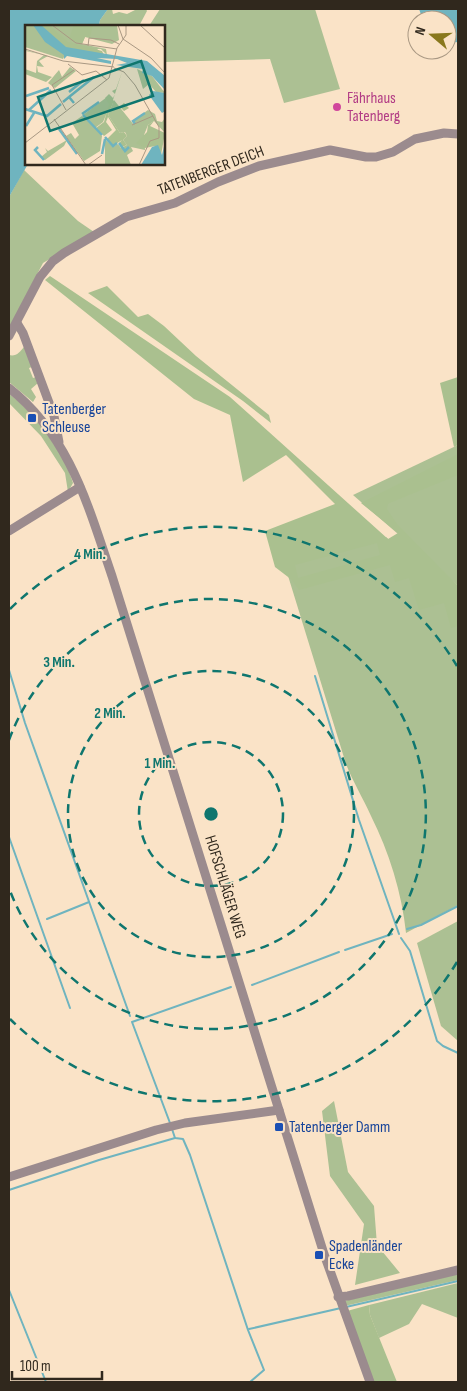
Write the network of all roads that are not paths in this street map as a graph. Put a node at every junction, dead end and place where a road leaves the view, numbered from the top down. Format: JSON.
{"nodes":[{"id":1,"x":458,"y":134,"type":"edge"},
{"id":2,"x":17,"y":323,"type":"junction"},
{"id":3,"x":9,"y":336,"type":"edge"},
{"id":4,"x":9,"y":388,"type":"edge"},
{"id":5,"x":60,"y":445,"type":"junction"},
{"id":6,"x":80,"y":487,"type":"junction"},
{"id":7,"x":9,"y":531,"type":"edge"},
{"id":8,"x":279,"y":1110,"type":"junction"},
{"id":9,"x":9,"y":1177,"type":"edge"},
{"id":10,"x":458,"y":1270,"type":"edge"},
{"id":11,"x":341,"y":1304,"type":"junction"},
{"id":12,"x":370,"y":1382,"type":"edge"}],
"edges":[{"from":1,"to":2,"type":"street","name":"TATENBERGER DEICH"},
{"from":2,"to":3,"type":"street","name":"TATENBERGER DEICH"},
{"from":2,"to":5,"type":"street"},
{"from":4,"to":5,"type":"street"},
{"from":5,"to":6,"type":"street","name":"HOFSCHLÄGER WEG"},
{"from":6,"to":7,"type":"street"},
{"from":6,"to":8,"type":"street","name":"HOFSCHLÄGER WEG"},
{"from":8,"to":9,"type":"street"},
{"from":8,"to":11,"type":"street","name":"HOFSCHLÄGER WEG"},
{"from":10,"to":11,"type":"street"},
{"from":11,"to":12,"type":"street","name":"HOFSCHLÄGER WEG"}]}
